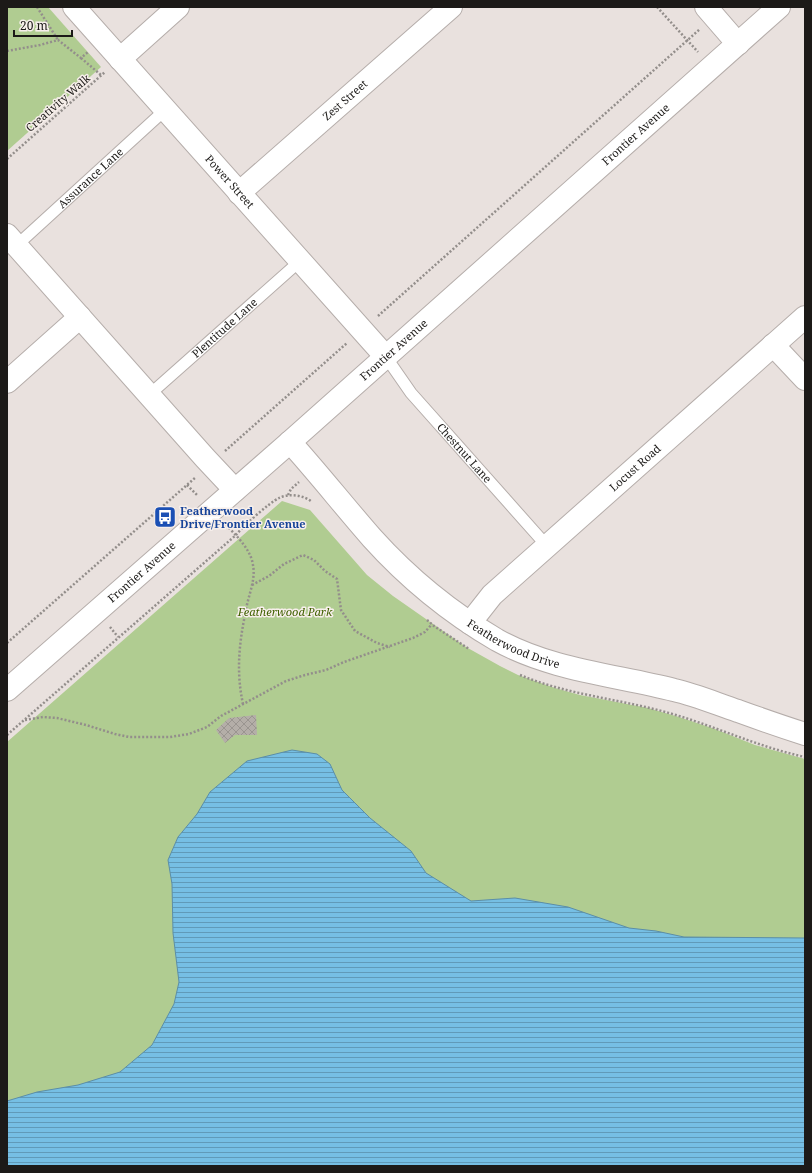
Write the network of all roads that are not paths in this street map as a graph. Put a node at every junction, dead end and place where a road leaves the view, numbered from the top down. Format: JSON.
{"nodes":[{"id":1,"x":74,"y":7,"type":"edge"},
{"id":2,"x":178,"y":7,"type":"edge"},
{"id":3,"x":451,"y":7,"type":"edge"},
{"id":4,"x":779,"y":7,"type":"edge"},
{"id":5,"x":710,"y":11,"type":"edge"},
{"id":6,"x":738,"y":44,"type":"junction"},
{"id":7,"x":120,"y":59,"type":"junction"},
{"id":8,"x":165,"y":110,"type":"junction"},
{"id":9,"x":239,"y":193,"type":"junction"},
{"id":10,"x":12,"y":240,"type":"edge"},
{"id":11,"x":300,"y":261,"type":"junction"},
{"id":12,"x":80,"y":317,"type":"junction"},
{"id":13,"x":805,"y":317,"type":"edge"},
{"id":14,"x":773,"y":345,"type":"junction"},
{"id":15,"x":386,"y":357,"type":"junction"},
{"id":16,"x":805,"y":380,"type":"edge"},
{"id":17,"x":7,"y":382,"type":"edge"},
{"id":18,"x":149,"y":395,"type":"junction"},
{"id":19,"x":290,"y":442,"type":"junction"},
{"id":20,"x":235,"y":490,"type":"junction"},
{"id":21,"x":547,"y":546,"type":"junction"},
{"id":22,"x":470,"y":623,"type":"junction"},
{"id":23,"x":7,"y":690,"type":"edge"},
{"id":24,"x":805,"y":734,"type":"edge"}],
"edges":[{"from":1,"to":7,"type":"street","name":"Power Street"},
{"from":2,"to":7,"type":"street"},
{"from":3,"to":9,"type":"street","name":"Zest Street"},
{"from":4,"to":6,"type":"street","name":"Frontier Avenue"},
{"from":5,"to":6,"type":"street"},
{"from":6,"to":15,"type":"street","name":"Frontier Avenue"},
{"from":7,"to":8,"type":"street","name":"Power Street"},
{"from":8,"to":9,"type":"street","name":"Power Street"},
{"from":8,"to":10,"type":"lane","name":"Assurance Lane"},
{"from":9,"to":11,"type":"street","name":"Power Street"},
{"from":10,"to":12,"type":"street"},
{"from":11,"to":15,"type":"street","name":"Power Street"},
{"from":11,"to":18,"type":"lane","name":"Plentitude Lane"},
{"from":12,"to":17,"type":"street"},
{"from":12,"to":18,"type":"street"},
{"from":13,"to":14,"type":"street","name":"Locust Road"},
{"from":14,"to":16,"type":"street"},
{"from":14,"to":21,"type":"street","name":"Locust Road"},
{"from":15,"to":19,"type":"street","name":"Frontier Avenue"},
{"from":15,"to":21,"type":"lane","name":"Chestnut Lane"},
{"from":18,"to":20,"type":"street"},
{"from":19,"to":20,"type":"street","name":"Frontier Avenue"},
{"from":19,"to":22,"type":"street","name":"Featherwood Drive"},
{"from":20,"to":23,"type":"street","name":"Frontier Avenue"},
{"from":21,"to":22,"type":"street","name":"Locust Road"},
{"from":22,"to":24,"type":"street","name":"Featherwood Drive"}]}
